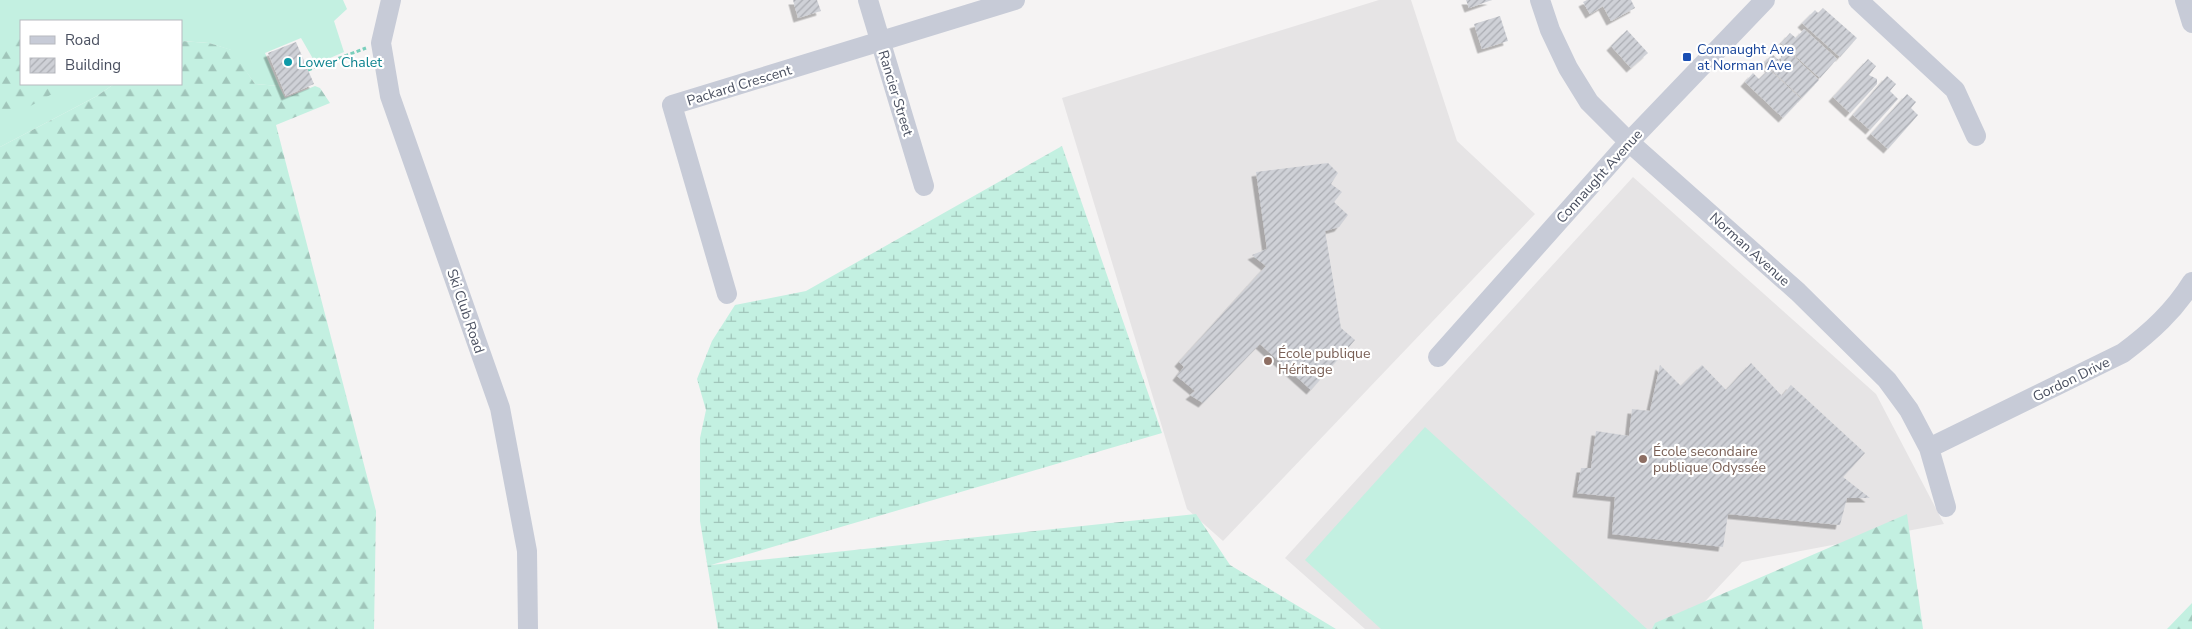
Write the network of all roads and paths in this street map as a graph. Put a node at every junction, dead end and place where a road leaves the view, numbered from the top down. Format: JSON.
{"nodes":[{"id":1,"x":391,"y":0,"type":"edge"},
{"id":2,"x":868,"y":0,"type":"edge"},
{"id":3,"x":1015,"y":0,"type":"edge"},
{"id":4,"x":1540,"y":0,"type":"edge"},
{"id":5,"x":1765,"y":0,"type":"edge"},
{"id":6,"x":1858,"y":0,"type":"edge"},
{"id":7,"x":2185,"y":0,"type":"edge"},
{"id":8,"x":2192,"y":23,"type":"edge"},
{"id":9,"x":881,"y":42,"type":"junction"},
{"id":10,"x":356,"y":52,"type":"dead end"},
{"id":11,"x":308,"y":70,"type":"dead end"},
{"id":12,"x":1976,"y":136,"type":"dead end"},
{"id":13,"x":1629,"y":142,"type":"junction"},
{"id":14,"x":924,"y":186,"type":"dead end"},
{"id":15,"x":2192,"y":282,"type":"edge"},
{"id":16,"x":728,"y":294,"type":"dead end"},
{"id":17,"x":1438,"y":357,"type":"dead end"},
{"id":18,"x":1929,"y":448,"type":"junction"},
{"id":19,"x":1946,"y":508,"type":"dead end"},
{"id":20,"x":528,"y":629,"type":"edge"}],
"edges":[{"from":1,"to":20,"type":"street","name":"Ski Club Road"},
{"from":2,"to":9,"type":"street","name":"Rancier Street"},
{"from":3,"to":9,"type":"street"},
{"from":4,"to":13,"type":"street","name":"Norman Avenue"},
{"from":5,"to":13,"type":"street","name":"Connaught Avenue"},
{"from":6,"to":12,"type":"street"},
{"from":7,"to":8,"type":"street"},
{"from":9,"to":14,"type":"street","name":"Rancier Street"},
{"from":9,"to":16,"type":"street","name":"Packard Crescent"},
{"from":10,"to":11,"type":"path"},
{"from":13,"to":17,"type":"street","name":"Connaught Avenue"},
{"from":13,"to":18,"type":"street","name":"Norman Avenue"},
{"from":15,"to":18,"type":"street","name":"Gordon Drive"},
{"from":18,"to":19,"type":"street","name":"Norman Avenue"}]}
